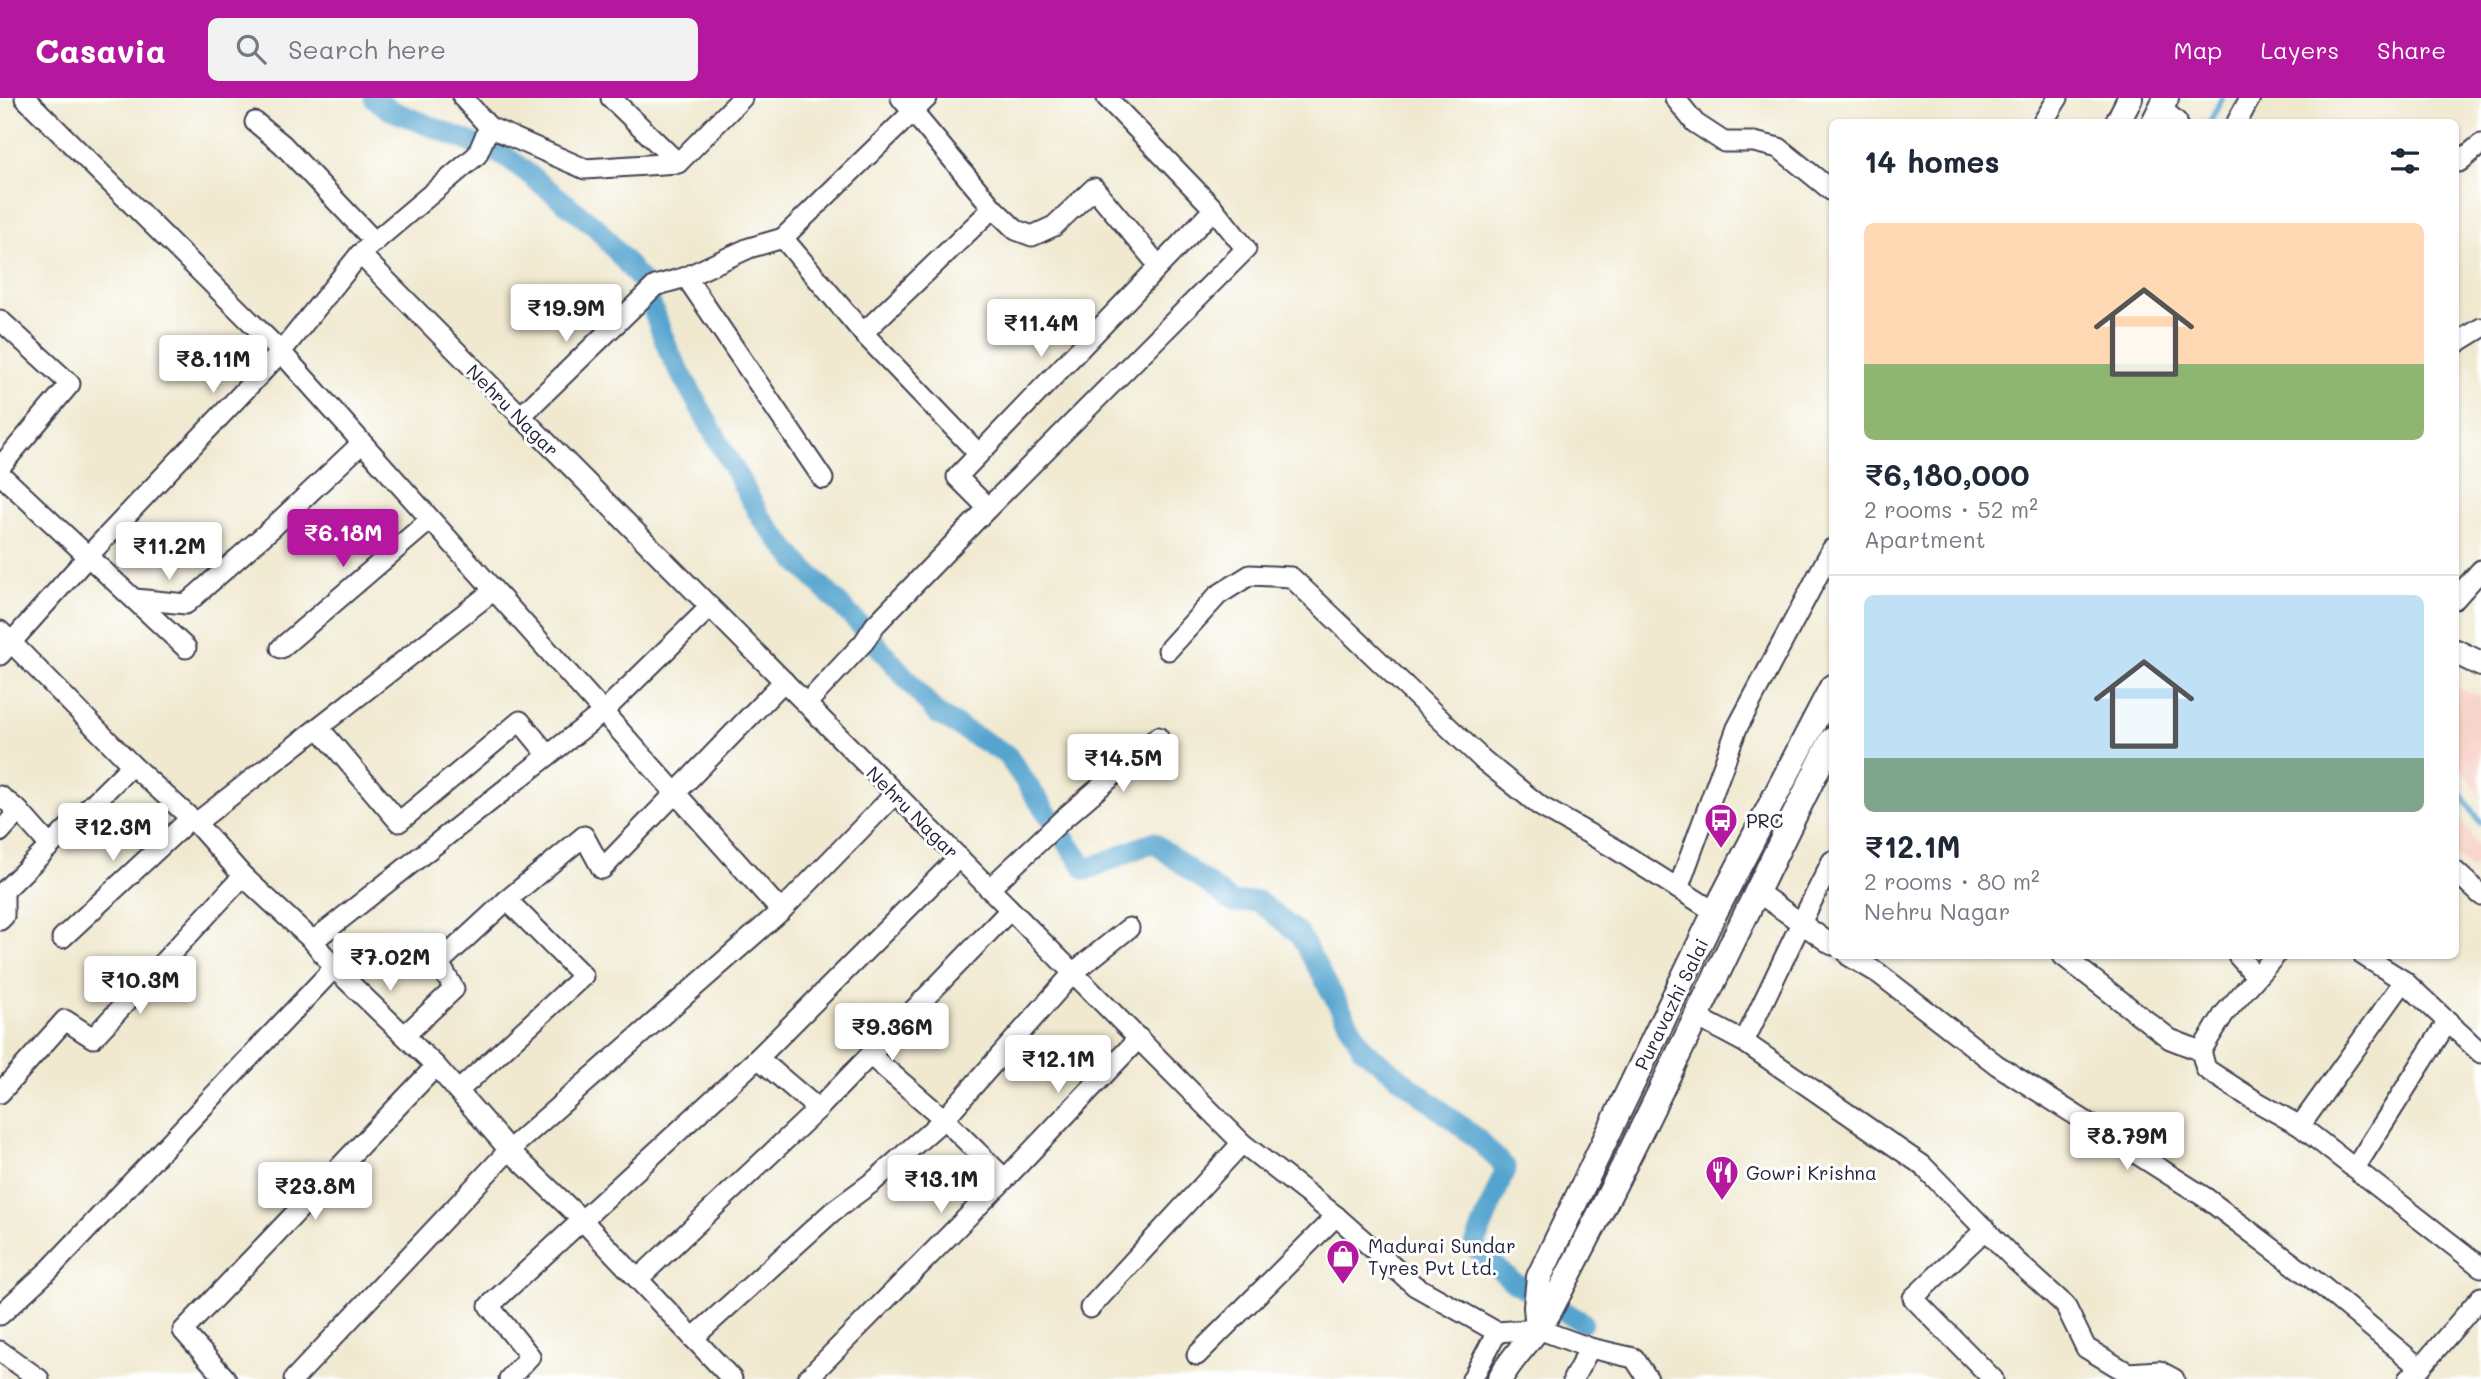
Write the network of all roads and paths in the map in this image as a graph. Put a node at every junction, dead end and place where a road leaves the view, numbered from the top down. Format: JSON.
{"nodes":[{"id":1,"x":25,"y":98,"type":"edge"},
{"id":2,"x":463,"y":98,"type":"edge"},
{"id":3,"x":611,"y":98,"type":"edge"},
{"id":4,"x":742,"y":98,"type":"edge"},
{"id":5,"x":1107,"y":98,"type":"edge"},
{"id":6,"x":1675,"y":98,"type":"edge"},
{"id":7,"x":2058,"y":98,"type":"edge"},
{"id":8,"x":2250,"y":98,"type":"edge"},
{"id":9,"x":2129,"y":99,"type":"edge"},
{"id":10,"x":913,"y":102,"type":"edge"},
{"id":11,"x":2045,"y":119,"type":"edge"},
{"id":12,"x":2119,"y":119,"type":"edge"},
{"id":13,"x":2239,"y":119,"type":"edge"},
{"id":14,"x":254,"y":122,"type":"dead end"},
{"id":15,"x":483,"y":140,"type":"junction"},
{"id":16,"x":2481,"y":144,"type":"edge"},
{"id":17,"x":2459,"y":162,"type":"dead end"},
{"id":18,"x":678,"y":163,"type":"junction"},
{"id":19,"x":1829,"y":189,"type":"edge"},
{"id":20,"x":993,"y":208,"type":"junction"},
{"id":21,"x":1214,"y":209,"type":"junction"},
{"id":22,"x":783,"y":238,"type":"junction"},
{"id":23,"x":367,"y":248,"type":"junction"},
{"id":24,"x":1159,"y":266,"type":"junction"},
{"id":25,"x":686,"y":276,"type":"junction"},
{"id":26,"x":0,"y":320,"type":"edge"},
{"id":27,"x":2481,"y":328,"type":"edge"},
{"id":28,"x":863,"y":333,"type":"junction"},
{"id":29,"x":2459,"y":342,"type":"edge"},
{"id":30,"x":281,"y":352,"type":"junction"},
{"id":31,"x":520,"y":418,"type":"junction"},
{"id":32,"x":362,"y":443,"type":"junction"},
{"id":33,"x":978,"y":453,"type":"junction"},
{"id":34,"x":0,"y":467,"type":"edge"},
{"id":35,"x":0,"y":474,"type":"edge"},
{"id":36,"x":823,"y":479,"type":"dead end"},
{"id":37,"x":988,"y":508,"type":"junction"},
{"id":38,"x":430,"y":520,"type":"junction"},
{"id":39,"x":89,"y":555,"type":"junction"},
{"id":40,"x":1829,"y":556,"type":"edge"},
{"id":41,"x":2481,"y":570,"type":"edge"},
{"id":42,"x":493,"y":591,"type":"junction"},
{"id":43,"x":2459,"y":595,"type":"edge"},
{"id":44,"x":135,"y":599,"type":"junction"},
{"id":45,"x":710,"y":607,"type":"junction"},
{"id":46,"x":4,"y":642,"type":"edge"},
{"id":47,"x":186,"y":648,"type":"dead end"},
{"id":48,"x":281,"y":648,"type":"dead end"},
{"id":49,"x":1168,"y":650,"type":"dead end"},
{"id":50,"x":2459,"y":652,"type":"edge"},
{"id":51,"x":2459,"y":653,"type":"edge"},
{"id":52,"x":2481,"y":655,"type":"edge"},
{"id":53,"x":2481,"y":664,"type":"edge"},
{"id":54,"x":784,"y":681,"type":"junction"},
{"id":55,"x":1829,"y":693,"type":"edge"},
{"id":56,"x":807,"y":703,"type":"junction"},
{"id":57,"x":602,"y":713,"type":"junction"},
{"id":58,"x":319,"y":728,"type":"junction"},
{"id":59,"x":1158,"y":737,"type":"dead end"},
{"id":60,"x":1829,"y":746,"type":"edge"},
{"id":61,"x":548,"y":755,"type":"junction"},
{"id":62,"x":131,"y":765,"type":"junction"},
{"id":63,"x":676,"y":794,"type":"junction"},
{"id":64,"x":895,"y":794,"type":"junction"},
{"id":65,"x":0,"y":796,"type":"edge"},
{"id":66,"x":19,"y":811,"type":"junction"},
{"id":67,"x":193,"y":820,"type":"junction"},
{"id":68,"x":0,"y":832,"type":"edge"},
{"id":69,"x":50,"y":846,"type":"junction"},
{"id":70,"x":959,"y":857,"type":"junction"},
{"id":71,"x":1829,"y":867,"type":"edge"},
{"id":72,"x":243,"y":876,"type":"junction"},
{"id":73,"x":2459,"y":876,"type":"edge"},
{"id":74,"x":989,"y":888,"type":"junction"},
{"id":75,"x":1678,"y":888,"type":"junction"},
{"id":76,"x":1756,"y":891,"type":"junction"},
{"id":77,"x":2481,"y":895,"type":"edge"},
{"id":78,"x":507,"y":900,"type":"junction"},
{"id":79,"x":781,"y":911,"type":"junction"},
{"id":80,"x":1010,"y":911,"type":"junction"},
{"id":81,"x":1715,"y":912,"type":"junction"},
{"id":82,"x":0,"y":920,"type":"edge"},
{"id":83,"x":1801,"y":923,"type":"junction"},
{"id":84,"x":1129,"y":928,"type":"dead end"},
{"id":85,"x":62,"y":939,"type":"dead end"},
{"id":86,"x":313,"y":941,"type":"junction"},
{"id":87,"x":1829,"y":943,"type":"edge"},
{"id":88,"x":1854,"y":959,"type":"edge"},
{"id":89,"x":2067,"y":959,"type":"edge"},
{"id":90,"x":2241,"y":959,"type":"edge"},
{"id":91,"x":2272,"y":959,"type":"edge"},
{"id":92,"x":2369,"y":959,"type":"edge"},
{"id":93,"x":334,"y":968,"type":"junction"},
{"id":94,"x":1074,"y":972,"type":"junction"},
{"id":95,"x":2256,"y":975,"type":"junction"},
{"id":96,"x":2404,"y":981,"type":"junction"},
{"id":97,"x":1698,"y":1017,"type":"junction"},
{"id":98,"x":2448,"y":1021,"type":"junction"},
{"id":99,"x":405,"y":1035,"type":"junction"},
{"id":100,"x":1139,"y":1038,"type":"junction"},
{"id":101,"x":1744,"y":1042,"type":"junction"},
{"id":102,"x":2201,"y":1051,"type":"junction"},
{"id":103,"x":2481,"y":1053,"type":"edge"},
{"id":104,"x":871,"y":1056,"type":"junction"},
{"id":105,"x":758,"y":1058,"type":"junction"},
{"id":106,"x":436,"y":1066,"type":"junction"},
{"id":107,"x":458,"y":1091,"type":"junction"},
{"id":108,"x":0,"y":1093,"type":"edge"},
{"id":109,"x":818,"y":1109,"type":"junction"},
{"id":110,"x":944,"y":1119,"type":"junction"},
{"id":111,"x":2300,"y":1126,"type":"junction"},
{"id":112,"x":1242,"y":1143,"type":"junction"},
{"id":113,"x":509,"y":1150,"type":"junction"},
{"id":114,"x":2355,"y":1168,"type":"junction"},
{"id":115,"x":1005,"y":1179,"type":"junction"},
{"id":116,"x":1336,"y":1216,"type":"junction"},
{"id":117,"x":583,"y":1220,"type":"junction"},
{"id":118,"x":1986,"y":1229,"type":"junction"},
{"id":119,"x":2481,"y":1267,"type":"edge"},
{"id":120,"x":638,"y":1279,"type":"junction"},
{"id":121,"x":2481,"y":1297,"type":"edge"},
{"id":122,"x":1090,"y":1308,"type":"dead end"},
{"id":123,"x":1545,"y":1311,"type":"junction"},
{"id":124,"x":0,"y":1315,"type":"edge"},
{"id":125,"x":1497,"y":1332,"type":"junction"},
{"id":126,"x":693,"y":1338,"type":"junction"},
{"id":127,"x":1590,"y":1348,"type":"junction"},
{"id":128,"x":0,"y":1351,"type":"edge"},
{"id":129,"x":1197,"y":1355,"type":"dead end"},
{"id":130,"x":1634,"y":1358,"type":"junction"},
{"id":131,"x":2414,"y":1374,"type":"edge"},
{"id":132,"x":2126,"y":1376,"type":"edge"},
{"id":133,"x":1989,"y":1378,"type":"edge"},
{"id":134,"x":39,"y":1379,"type":"edge"},
{"id":135,"x":226,"y":1379,"type":"edge"},
{"id":136,"x":294,"y":1379,"type":"edge"},
{"id":137,"x":509,"y":1379,"type":"edge"},
{"id":138,"x":732,"y":1379,"type":"edge"},
{"id":139,"x":807,"y":1379,"type":"edge"},
{"id":140,"x":1472,"y":1379,"type":"edge"},
{"id":141,"x":1500,"y":1379,"type":"edge"},
{"id":142,"x":1573,"y":1379,"type":"edge"},
{"id":143,"x":1648,"y":1379,"type":"edge"},
{"id":144,"x":1665,"y":1379,"type":"edge"},
{"id":145,"x":2174,"y":1379,"type":"edge"}],
"edges":[{"from":1,"to":30,"type":"street"},
{"from":2,"to":15,"type":"street"},
{"from":3,"to":18,"type":"street"},
{"from":4,"to":18,"type":"street"},
{"from":5,"to":21,"type":"street"},
{"from":6,"to":19,"type":"street"},
{"from":7,"to":11,"type":"street"},
{"from":8,"to":13,"type":"street"},
{"from":9,"to":12,"type":"main road"},
{"from":10,"to":20,"type":"street"},
{"from":10,"to":22,"type":"street"},
{"from":14,"to":23,"type":"street","name":"Nehru Nagar"},
{"from":15,"to":18,"type":"street"},
{"from":15,"to":23,"type":"street"},
{"from":16,"to":17,"type":"street"},
{"from":20,"to":24,"type":"street"},
{"from":20,"to":28,"type":"street"},
{"from":21,"to":24,"type":"street"},
{"from":21,"to":37,"type":"street"},
{"from":22,"to":25,"type":"street"},
{"from":22,"to":28,"type":"street"},
{"from":23,"to":30,"type":"street"},
{"from":23,"to":31,"type":"street","name":"Nehru Nagar"},
{"from":24,"to":33,"type":"street"},
{"from":25,"to":31,"type":"street"},
{"from":25,"to":36,"type":"street"},
{"from":26,"to":34,"type":"street"},
{"from":27,"to":29,"type":"street"},
{"from":28,"to":33,"type":"street"},
{"from":30,"to":32,"type":"street"},
{"from":30,"to":39,"type":"street"},
{"from":31,"to":45,"type":"street","name":"Nehru Nagar"},
{"from":32,"to":38,"type":"street"},
{"from":32,"to":44,"type":"street"},
{"from":33,"to":37,"type":"street"},
{"from":35,"to":39,"type":"street"},
{"from":37,"to":56,"type":"street"},
{"from":38,"to":42,"type":"street"},
{"from":38,"to":48,"type":"street"},
{"from":39,"to":44,"type":"street"},
{"from":39,"to":46,"type":"street"},
{"from":40,"to":75,"type":"street"},
{"from":41,"to":43,"type":"street"},
{"from":42,"to":57,"type":"street"},
{"from":42,"to":58,"type":"street"},
{"from":44,"to":47,"type":"street"},
{"from":45,"to":54,"type":"street","name":"Nehru Nagar"},
{"from":45,"to":57,"type":"street"},
{"from":46,"to":62,"type":"street"},
{"from":49,"to":75,"type":"street"},
{"from":50,"to":52,"type":"main road"},
{"from":51,"to":53,"type":"main road"},
{"from":54,"to":56,"type":"street","name":"Nehru Nagar"},
{"from":54,"to":63,"type":"street"},
{"from":55,"to":81,"type":"main road","name":"Puravazhi Salai"},
{"from":56,"to":64,"type":"street","name":"Nehru Nagar"},
{"from":57,"to":61,"type":"street"},
{"from":57,"to":63,"type":"street"},
{"from":58,"to":61,"type":"street"},
{"from":58,"to":67,"type":"street"},
{"from":59,"to":74,"type":"street"},
{"from":60,"to":76,"type":"main road","name":"Puravazhi Salai"},
{"from":61,"to":86,"type":"street"},
{"from":62,"to":67,"type":"street"},
{"from":62,"to":69,"type":"street"},
{"from":63,"to":78,"type":"street"},
{"from":63,"to":79,"type":"street"},
{"from":64,"to":70,"type":"street","name":"Nehru Nagar"},
{"from":64,"to":79,"type":"street"},
{"from":65,"to":66,"type":"street"},
{"from":66,"to":68,"type":"street"},
{"from":66,"to":69,"type":"street"},
{"from":67,"to":72,"type":"street"},
{"from":67,"to":85,"type":"street"},
{"from":69,"to":82,"type":"street"},
{"from":70,"to":74,"type":"street","name":"Nehru Nagar"},
{"from":70,"to":105,"type":"street"},
{"from":71,"to":83,"type":"street"},
{"from":72,"to":86,"type":"street"},
{"from":72,"to":108,"type":"street"},
{"from":73,"to":77,"type":"street"},
{"from":74,"to":80,"type":"street","name":"Nehru Nagar"},
{"from":75,"to":81,"type":"street"},
{"from":76,"to":83,"type":"street"},
{"from":76,"to":97,"type":"main road","name":"Puravazhi Salai"},
{"from":78,"to":99,"type":"street"},
{"from":78,"to":107,"type":"street"},
{"from":79,"to":113,"type":"street"},
{"from":80,"to":94,"type":"street","name":"Nehru Nagar"},
{"from":80,"to":104,"type":"street"},
{"from":81,"to":123,"type":"main road","name":"Puravazhi Salai"},
{"from":83,"to":87,"type":"street"},
{"from":83,"to":101,"type":"street"},
{"from":84,"to":94,"type":"street"},
{"from":86,"to":93,"type":"street"},
{"from":88,"to":131,"type":"street"},
{"from":89,"to":102,"type":"street"},
{"from":90,"to":95,"type":"street"},
{"from":91,"to":95,"type":"street"},
{"from":92,"to":96,"type":"street"},
{"from":93,"to":99,"type":"street"},
{"from":93,"to":124,"type":"street"},
{"from":94,"to":100,"type":"street","name":"Nehru Nagar"},
{"from":94,"to":110,"type":"street"},
{"from":95,"to":102,"type":"street"},
{"from":96,"to":98,"type":"street"},
{"from":96,"to":111,"type":"street"},
{"from":97,"to":101,"type":"street"},
{"from":97,"to":123,"type":"main road","name":"Puravazhi Salai"},
{"from":98,"to":103,"type":"street"},
{"from":98,"to":114,"type":"street"},
{"from":99,"to":106,"type":"street"},
{"from":100,"to":112,"type":"street","name":"Nehru Nagar"},
{"from":100,"to":115,"type":"street"},
{"from":101,"to":118,"type":"street"},
{"from":102,"to":111,"type":"street"},
{"from":104,"to":109,"type":"street"},
{"from":104,"to":110,"type":"street"},
{"from":105,"to":109,"type":"street"},
{"from":105,"to":117,"type":"street"},
{"from":106,"to":107,"type":"street"},
{"from":106,"to":135,"type":"street"},
{"from":107,"to":113,"type":"street"},
{"from":109,"to":120,"type":"street"},
{"from":110,"to":115,"type":"street"},
{"from":110,"to":126,"type":"street"},
{"from":111,"to":114,"type":"street"},
{"from":112,"to":116,"type":"street","name":"Nehru Nagar"},
{"from":112,"to":122,"type":"street"},
{"from":113,"to":117,"type":"street"},
{"from":113,"to":136,"type":"street"},
{"from":114,"to":119,"type":"street"},
{"from":115,"to":139,"type":"street"},
{"from":116,"to":125,"type":"street","name":"Nehru Nagar"},
{"from":116,"to":129,"type":"street"},
{"from":117,"to":120,"type":"street"},
{"from":117,"to":137,"type":"street"},
{"from":118,"to":132,"type":"street"},
{"from":118,"to":133,"type":"street"},
{"from":120,"to":126,"type":"street"},
{"from":121,"to":131,"type":"street"},
{"from":123,"to":125,"type":"street"},
{"from":123,"to":127,"type":"street"},
{"from":123,"to":141,"type":"main road","name":"Puravazhi Salai"},
{"from":125,"to":140,"type":"street"},
{"from":126,"to":138,"type":"street"},
{"from":127,"to":130,"type":"street"},
{"from":127,"to":142,"type":"street"},
{"from":128,"to":134,"type":"street"},
{"from":130,"to":143,"type":"street"},
{"from":130,"to":144,"type":"street"},
{"from":132,"to":145,"type":"street"}]}
